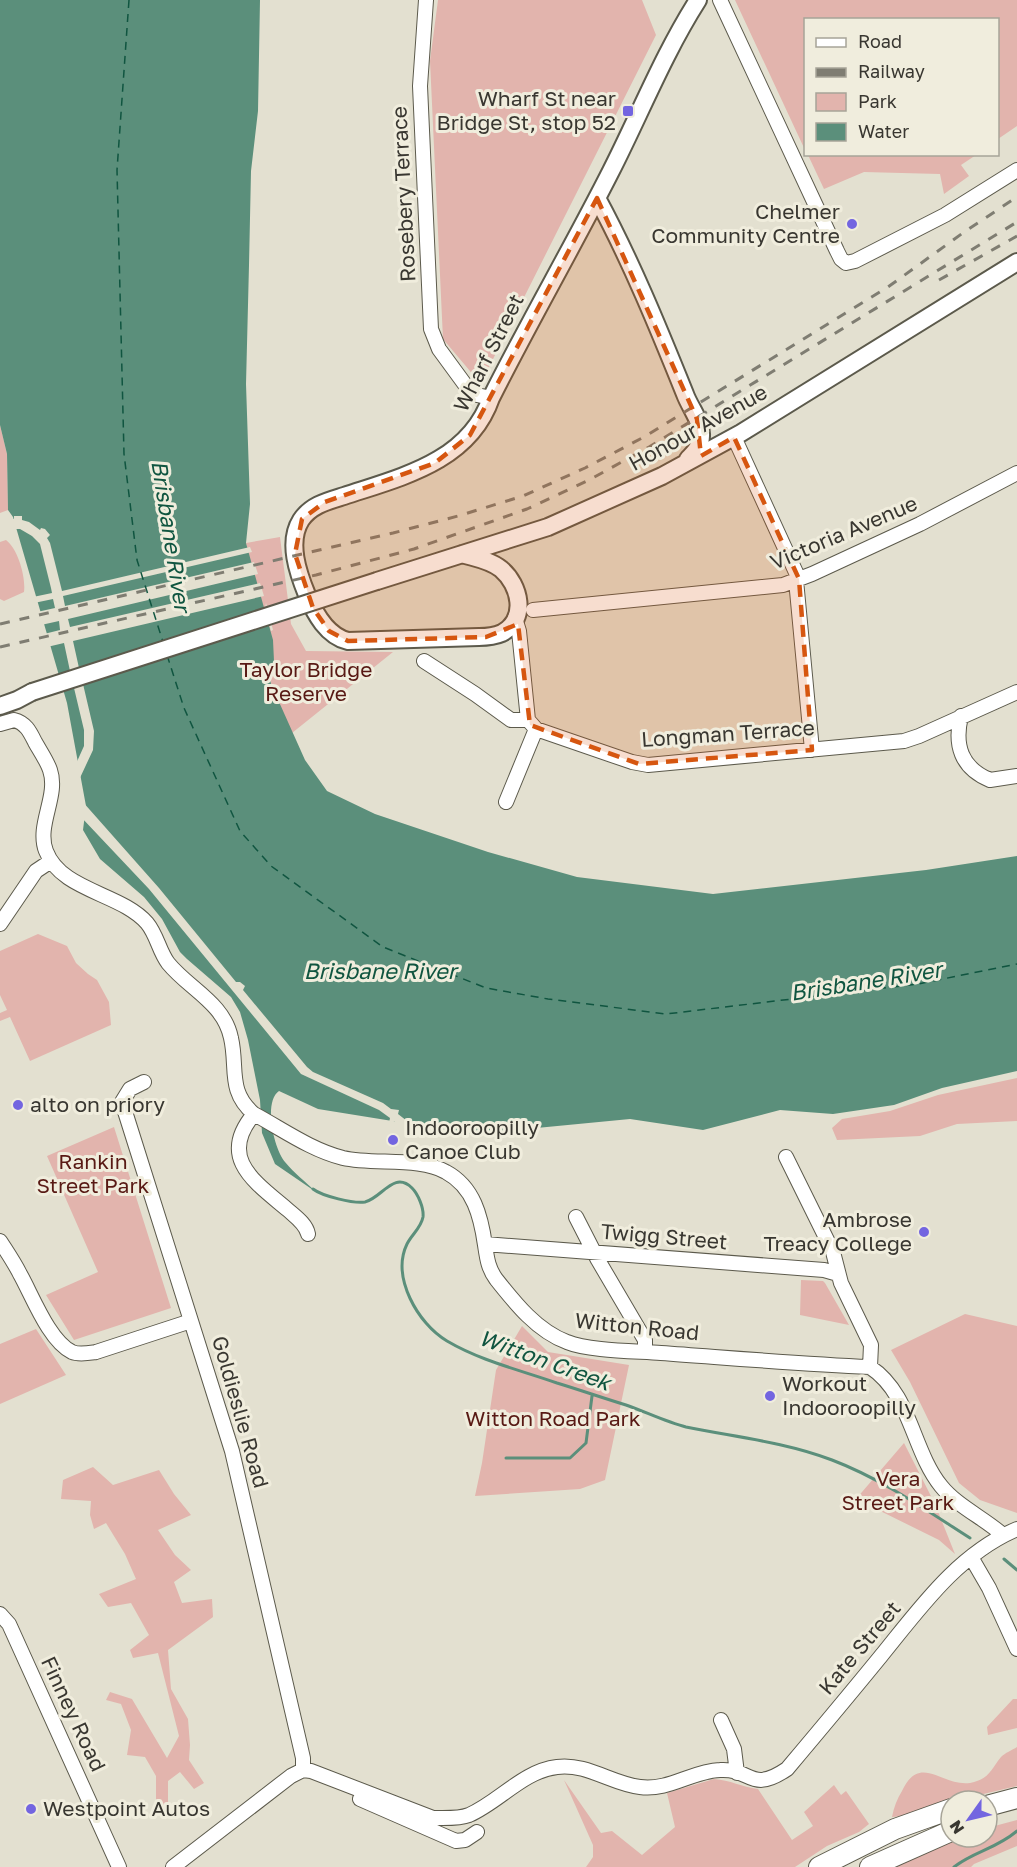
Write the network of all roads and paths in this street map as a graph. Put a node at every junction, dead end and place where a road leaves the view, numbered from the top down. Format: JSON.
{"nodes":[{"id":1,"x":426,"y":0,"type":"edge"},
{"id":2,"x":698,"y":0,"type":"edge"},
{"id":3,"x":720,"y":0,"type":"edge"},
{"id":4,"x":1017,"y":170,"type":"edge"},
{"id":5,"x":597,"y":198,"type":"junction"},
{"id":6,"x":1017,"y":262,"type":"edge"},
{"id":7,"x":494,"y":393,"type":"junction"},
{"id":8,"x":697,"y":419,"type":"junction"},
{"id":9,"x":737,"y":435,"type":"junction"},
{"id":10,"x":681,"y":466,"type":"junction"},
{"id":11,"x":1017,"y":473,"type":"edge"},
{"id":12,"x":462,"y":555,"type":"junction"},
{"id":13,"x":797,"y":580,"type":"junction"},
{"id":14,"x":533,"y":610,"type":"dead end"},
{"id":15,"x":515,"y":618,"type":"junction"},
{"id":16,"x":424,"y":661,"type":"dead end"},
{"id":17,"x":32,"y":692,"type":"junction"},
{"id":18,"x":1017,"y":692,"type":"edge"},
{"id":19,"x":0,"y":695,"type":"edge"},
{"id":20,"x":0,"y":706,"type":"edge"},
{"id":21,"x":961,"y":716,"type":"junction"},
{"id":22,"x":0,"y":724,"type":"edge"},
{"id":23,"x":532,"y":725,"type":"junction"},
{"id":24,"x":933,"y":729,"type":"junction"},
{"id":25,"x":812,"y":750,"type":"junction"},
{"id":26,"x":960,"y":750,"type":"junction"},
{"id":27,"x":1017,"y":776,"type":"edge"},
{"id":28,"x":506,"y":802,"type":"dead end"},
{"id":29,"x":45,"y":822,"type":"junction"},
{"id":30,"x":51,"y":861,"type":"junction"},
{"id":31,"x":76,"y":881,"type":"junction"},
{"id":32,"x":0,"y":924,"type":"edge"},
{"id":33,"x":144,"y":1082,"type":"dead end"},
{"id":34,"x":254,"y":1113,"type":"junction"},
{"id":35,"x":786,"y":1157,"type":"dead end"},
{"id":36,"x":576,"y":1217,"type":"dead end"},
{"id":37,"x":308,"y":1234,"type":"dead end"},
{"id":38,"x":0,"y":1241,"type":"edge"},
{"id":39,"x":485,"y":1244,"type":"junction"},
{"id":40,"x":594,"y":1252,"type":"junction"},
{"id":41,"x":838,"y":1274,"type":"junction"},
{"id":42,"x":191,"y":1321,"type":"junction"},
{"id":43,"x":645,"y":1352,"type":"junction"},
{"id":44,"x":870,"y":1367,"type":"junction"},
{"id":45,"x":1017,"y":1529,"type":"edge"},
{"id":46,"x":1003,"y":1535,"type":"junction"},
{"id":47,"x":971,"y":1557,"type":"junction"},
{"id":48,"x":0,"y":1614,"type":"edge"},
{"id":49,"x":1017,"y":1649,"type":"edge"},
{"id":50,"x":721,"y":1720,"type":"dead end"},
{"id":51,"x":303,"y":1770,"type":"junction"},
{"id":52,"x":737,"y":1773,"type":"junction"},
{"id":53,"x":356,"y":1788,"type":"junction"},
{"id":54,"x":1017,"y":1798,"type":"edge"},
{"id":55,"x":999,"y":1803,"type":"edge"},
{"id":56,"x":1017,"y":1812,"type":"edge"},
{"id":57,"x":939,"y":1813,"type":"edge"},
{"id":58,"x":999,"y":1817,"type":"edge"},
{"id":59,"x":939,"y":1821,"type":"edge"},
{"id":60,"x":477,"y":1832,"type":"dead end"},
{"id":61,"x":939,"y":1836,"type":"edge"},
{"id":62,"x":120,"y":1867,"type":"edge"},
{"id":63,"x":173,"y":1867,"type":"edge"},
{"id":64,"x":819,"y":1867,"type":"edge"},
{"id":65,"x":842,"y":1867,"type":"edge"},
{"id":66,"x":870,"y":1867,"type":"edge"}],
"edges":[{"from":1,"to":7,"type":"street","name":"Rosebery Terrace"},
{"from":2,"to":5,"type":"main road","name":"Wharf Street"},
{"from":3,"to":4,"type":"street"},
{"from":5,"to":7,"type":"main road","name":"Wharf Street"},
{"from":5,"to":8,"type":"main road"},
{"from":6,"to":9,"type":"main road","name":"Honour Avenue"},
{"from":7,"to":15,"type":"main road","name":"Wharf Street"},
{"from":8,"to":9,"type":"main road"},
{"from":8,"to":10,"type":"main road"},
{"from":9,"to":10,"type":"main road","name":"Honour Avenue"},
{"from":9,"to":13,"type":"street"},
{"from":10,"to":12,"type":"main road","name":"Honour Avenue"},
{"from":11,"to":13,"type":"street","name":"Victoria Avenue"},
{"from":12,"to":15,"type":"main road"},
{"from":12,"to":17,"type":"main road","name":"Honour Avenue","bridge":true},
{"from":13,"to":14,"type":"street","name":"Victoria Avenue"},
{"from":13,"to":25,"type":"street"},
{"from":15,"to":23,"type":"street"},
{"from":16,"to":23,"type":"street","name":"Longman Terrace"},
{"from":17,"to":19,"type":"main road"},
{"from":17,"to":20,"type":"main road"},
{"from":18,"to":21,"type":"street","name":"Longman Terrace"},
{"from":21,"to":24,"type":"street","name":"Longman Terrace"},
{"from":21,"to":26,"type":"street"},
{"from":22,"to":29,"type":"street"},
{"from":23,"to":25,"type":"street","name":"Longman Terrace"},
{"from":23,"to":28,"type":"street"},
{"from":24,"to":25,"type":"street","name":"Longman Terrace"},
{"from":24,"to":26,"type":"street"},
{"from":26,"to":27,"type":"street"},
{"from":29,"to":30,"type":"street"},
{"from":29,"to":31,"type":"street"},
{"from":30,"to":31,"type":"street"},
{"from":30,"to":32,"type":"street"},
{"from":31,"to":34,"type":"street"},
{"from":33,"to":42,"type":"street","name":"Goldieslie Road"},
{"from":34,"to":37,"type":"street"},
{"from":34,"to":39,"type":"street","name":"Witton Road"},
{"from":35,"to":41,"type":"street"},
{"from":36,"to":40,"type":"street"},
{"from":38,"to":42,"type":"street"},
{"from":39,"to":40,"type":"street","name":"Twigg Street"},
{"from":39,"to":43,"type":"street","name":"Witton Road"},
{"from":40,"to":41,"type":"street","name":"Twigg Street"},
{"from":40,"to":43,"type":"street"},
{"from":41,"to":44,"type":"street"},
{"from":42,"to":51,"type":"street","name":"Goldieslie Road"},
{"from":43,"to":44,"type":"street","name":"Witton Road"},
{"from":44,"to":46,"type":"street"},
{"from":45,"to":46,"type":"street","name":"Kate Street"},
{"from":46,"to":47,"type":"street","name":"Kate Street"},
{"from":47,"to":49,"type":"street"},
{"from":47,"to":52,"type":"street","name":"Kate Street"},
{"from":48,"to":62,"type":"street","name":"Finney Road"},
{"from":50,"to":52,"type":"street"},
{"from":51,"to":53,"type":"street","name":"Kate Street"},
{"from":51,"to":63,"type":"street"},
{"from":52,"to":53,"type":"street","name":"Kate Street"},
{"from":53,"to":60,"type":"street"},
{"from":54,"to":55,"type":"highway"},
{"from":56,"to":58,"type":"highway"},
{"from":57,"to":64,"type":"highway"},
{"from":59,"to":65,"type":"highway"},
{"from":61,"to":66,"type":"highway"}]}
